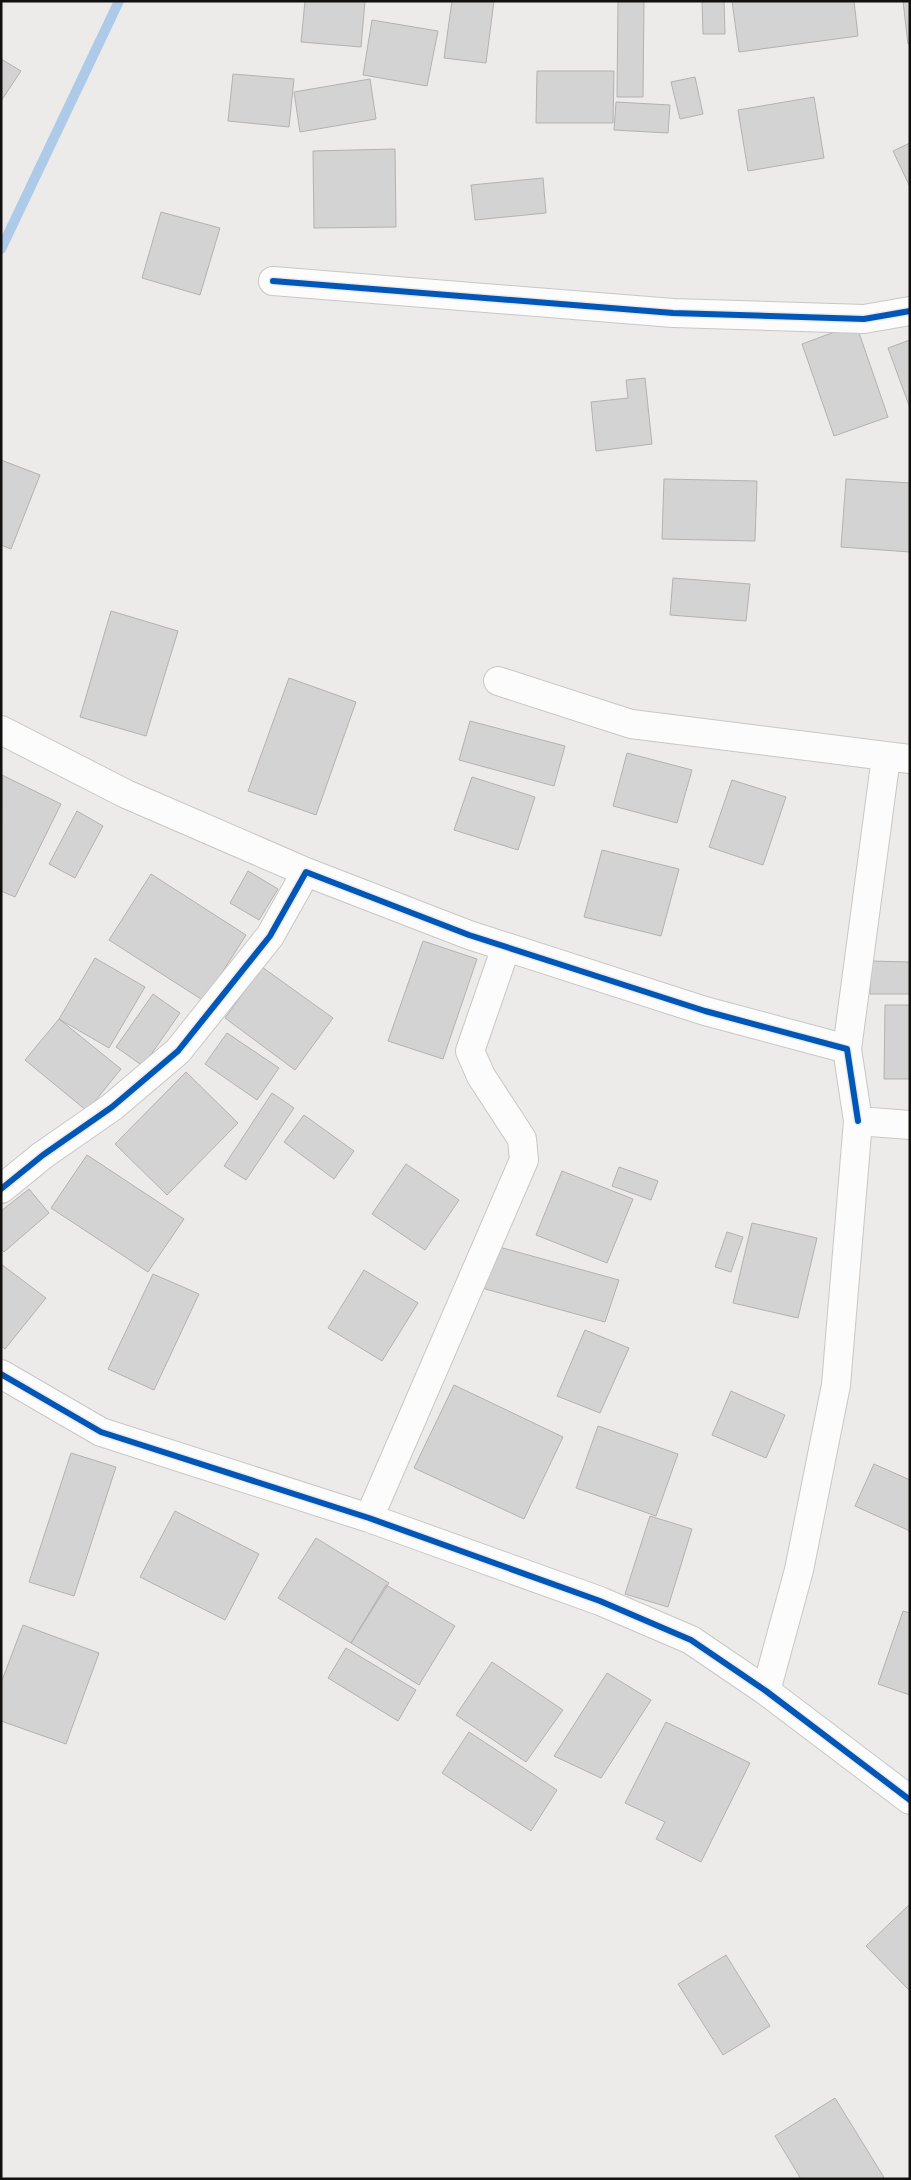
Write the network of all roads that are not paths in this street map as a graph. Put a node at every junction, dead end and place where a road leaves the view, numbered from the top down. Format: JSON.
{"nodes":[{"id":1,"x":273,"y":280,"type":"dead end"},
{"id":2,"x":910,"y":310,"type":"edge"},
{"id":3,"x":498,"y":681,"type":"dead end"},
{"id":4,"x":1,"y":730,"type":"edge"},
{"id":5,"x":898,"y":758,"type":"edge"},
{"id":6,"x":306,"y":872,"type":"junction"},
{"id":7,"x":506,"y":947,"type":"junction"},
{"id":8,"x":847,"y":1049,"type":"junction"},
{"id":9,"x":858,"y":1121,"type":"junction"},
{"id":10,"x":910,"y":1125,"type":"edge"},
{"id":11,"x":1,"y":1189,"type":"edge"},
{"id":12,"x":1,"y":1374,"type":"edge"},
{"id":13,"x":369,"y":1518,"type":"junction"},
{"id":14,"x":766,"y":1691,"type":"junction"},
{"id":15,"x":910,"y":1800,"type":"edge"}],
"edges":[{"from":1,"to":2,"type":"street"},
{"from":3,"to":5,"type":"street"},
{"from":4,"to":6,"type":"street"},
{"from":5,"to":8,"type":"street"},
{"from":6,"to":7,"type":"street"},
{"from":6,"to":11,"type":"street"},
{"from":7,"to":8,"type":"street"},
{"from":7,"to":13,"type":"street"},
{"from":8,"to":9,"type":"street"},
{"from":9,"to":10,"type":"street"},
{"from":9,"to":14,"type":"street"},
{"from":12,"to":13,"type":"street"},
{"from":13,"to":14,"type":"street"},
{"from":14,"to":15,"type":"street"}]}
